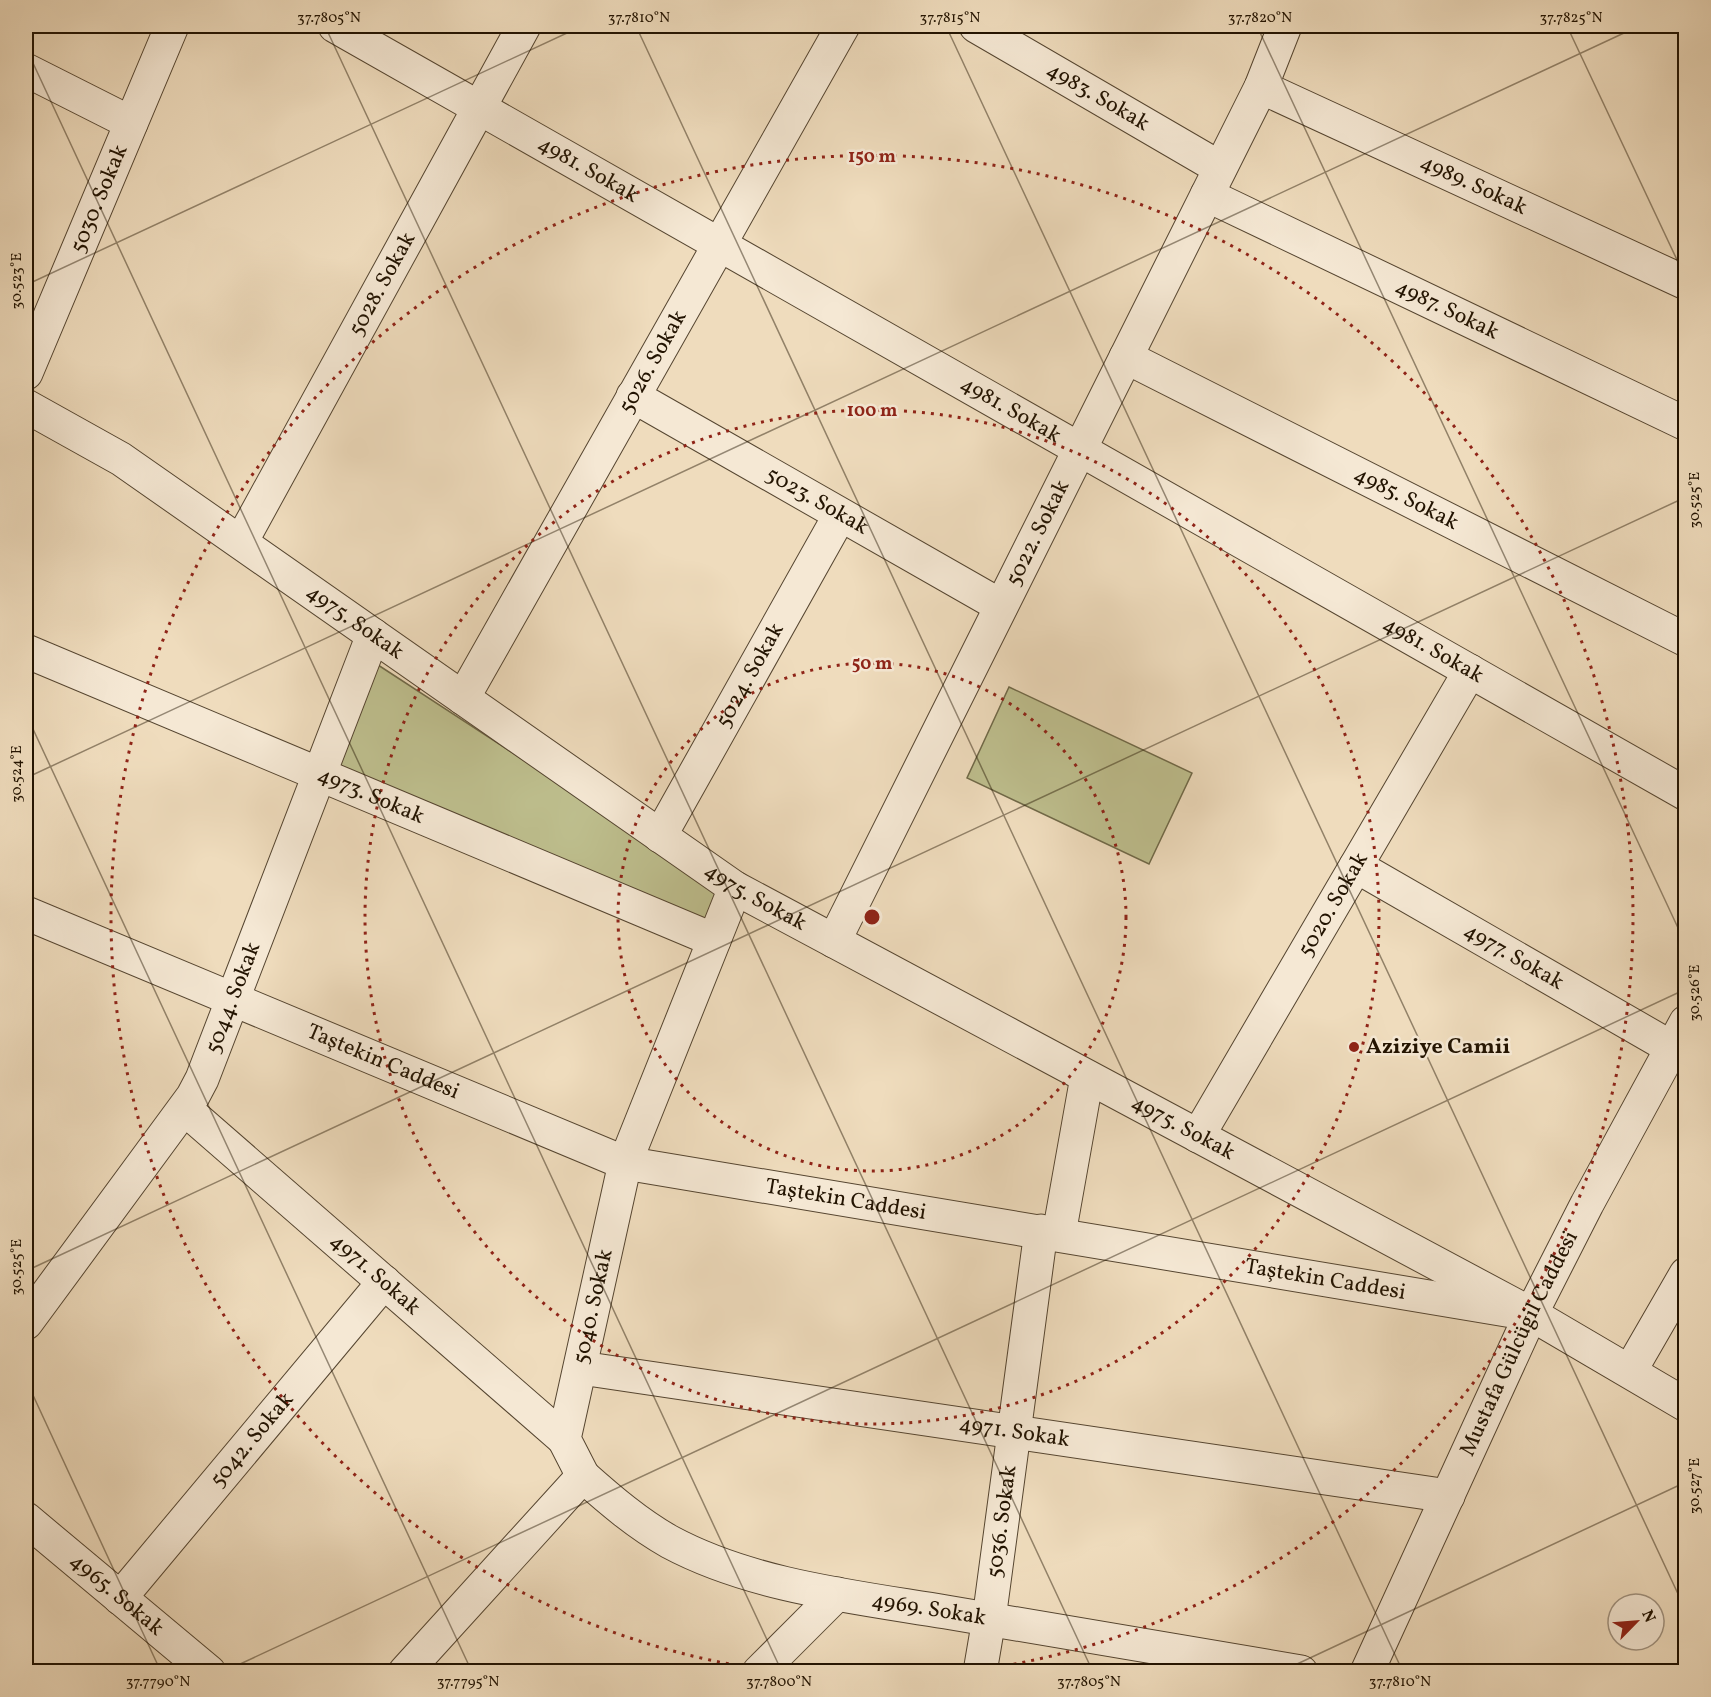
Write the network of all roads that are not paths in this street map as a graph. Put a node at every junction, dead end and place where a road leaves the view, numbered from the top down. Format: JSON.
{"nodes":[{"id":1,"x":172,"y":26,"type":"edge"},
{"id":2,"x":335,"y":26,"type":"edge"},
{"id":3,"x":524,"y":26,"type":"edge"},
{"id":4,"x":843,"y":26,"type":"edge"},
{"id":5,"x":976,"y":26,"type":"edge"},
{"id":6,"x":1285,"y":26,"type":"edge"},
{"id":7,"x":26,"y":70,"type":"edge"},
{"id":8,"x":1261,"y":87,"type":"junction"},
{"id":9,"x":479,"y":108,"type":"junction"},
{"id":10,"x":131,"y":123,"type":"junction"},
{"id":11,"x":1213,"y":181,"type":"junction"},
{"id":12,"x":719,"y":244,"type":"junction"},
{"id":13,"x":1686,"y":284,"type":"edge"},
{"id":14,"x":1126,"y":357,"type":"junction"},
{"id":15,"x":26,"y":373,"type":"edge"},
{"id":16,"x":633,"y":396,"type":"junction"},
{"id":17,"x":26,"y":406,"type":"edge"},
{"id":18,"x":1686,"y":424,"type":"edge"},
{"id":19,"x":1079,"y":449,"type":"junction"},
{"id":20,"x":840,"y":515,"type":"junction"},
{"id":21,"x":241,"y":542,"type":"junction"},
{"id":22,"x":1001,"y":606,"type":"junction"},
{"id":23,"x":373,"y":635,"type":"junction"},
{"id":24,"x":1686,"y":640,"type":"edge"},
{"id":25,"x":26,"y":651,"type":"edge"},
{"id":26,"x":1470,"y":672,"type":"junction"},
{"id":27,"x":463,"y":698,"type":"junction"},
{"id":28,"x":319,"y":774,"type":"junction"},
{"id":29,"x":1686,"y":794,"type":"edge"},
{"id":30,"x":660,"y":836,"type":"junction"},
{"id":31,"x":1356,"y":866,"type":"junction"},
{"id":32,"x":735,"y":888,"type":"junction"},
{"id":33,"x":26,"y":912,"type":"edge"},
{"id":34,"x":714,"y":940,"type":"junction"},
{"id":35,"x":834,"y":941,"type":"junction"},
{"id":36,"x":232,"y":1000,"type":"junction"},
{"id":37,"x":1679,"y":1035,"type":"edge"},
{"id":38,"x":1088,"y":1077,"type":"junction"},
{"id":39,"x":185,"y":1109,"type":"junction"},
{"id":40,"x":1198,"y":1136,"type":"junction"},
{"id":41,"x":625,"y":1163,"type":"junction"},
{"id":42,"x":1050,"y":1233,"type":"junction"},
{"id":43,"x":1686,"y":1274,"type":"edge"},
{"id":44,"x":384,"y":1282,"type":"junction"},
{"id":45,"x":1532,"y":1314,"type":"junction"},
{"id":46,"x":26,"y":1323,"type":"edge"},
{"id":47,"x":580,"y":1368,"type":"junction"},
{"id":48,"x":1630,"y":1371,"type":"junction"},
{"id":49,"x":1686,"y":1405,"type":"edge"},
{"id":50,"x":1014,"y":1432,"type":"junction"},
{"id":51,"x":564,"y":1439,"type":"junction"},
{"id":52,"x":583,"y":1476,"type":"junction"},
{"id":53,"x":1448,"y":1496,"type":"junction"},
{"id":54,"x":26,"y":1519,"type":"edge"},
{"id":55,"x":837,"y":1594,"type":"junction"},
{"id":56,"x":120,"y":1598,"type":"junction"},
{"id":57,"x":989,"y":1619,"type":"junction"},
{"id":58,"x":208,"y":1671,"type":"edge"},
{"id":59,"x":405,"y":1671,"type":"edge"},
{"id":60,"x":759,"y":1671,"type":"edge"},
{"id":61,"x":980,"y":1671,"type":"edge"},
{"id":62,"x":1301,"y":1671,"type":"edge"},
{"id":63,"x":1367,"y":1671,"type":"edge"}],
"edges":[{"from":1,"to":10,"type":"street","name":"5030. Sokak"},
{"from":2,"to":9,"type":"street","name":"4981. Sokak"},
{"from":3,"to":9,"type":"street","name":"5028. Sokak"},
{"from":4,"to":12,"type":"street","name":"5026. Sokak"},
{"from":5,"to":11,"type":"street","name":"4983. Sokak"},
{"from":6,"to":8,"type":"street","name":"5022. Sokak"},
{"from":7,"to":10,"type":"street"},
{"from":8,"to":11,"type":"street","name":"5022. Sokak"},
{"from":8,"to":13,"type":"street","name":"4989. Sokak"},
{"from":9,"to":12,"type":"street","name":"4981. Sokak"},
{"from":9,"to":21,"type":"street","name":"5028. Sokak"},
{"from":10,"to":15,"type":"street","name":"5030. Sokak"},
{"from":11,"to":14,"type":"street","name":"5022. Sokak"},
{"from":11,"to":18,"type":"street","name":"4987. Sokak"},
{"from":12,"to":16,"type":"street","name":"5026. Sokak"},
{"from":12,"to":19,"type":"street","name":"4981. Sokak"},
{"from":14,"to":19,"type":"street","name":"5022. Sokak"},
{"from":14,"to":24,"type":"street","name":"4985. Sokak"},
{"from":16,"to":20,"type":"street","name":"5023. Sokak"},
{"from":16,"to":27,"type":"street","name":"5026. Sokak"},
{"from":17,"to":21,"type":"street","name":"4975. Sokak"},
{"from":19,"to":22,"type":"street","name":"5022. Sokak"},
{"from":19,"to":26,"type":"street","name":"4981. Sokak"},
{"from":20,"to":22,"type":"street","name":"5023. Sokak"},
{"from":20,"to":30,"type":"street","name":"5024. Sokak"},
{"from":21,"to":23,"type":"street","name":"4975. Sokak"},
{"from":22,"to":35,"type":"street","name":"5022. Sokak"},
{"from":23,"to":27,"type":"street","name":"4975. Sokak"},
{"from":23,"to":28,"type":"street","name":"5044. Sokak"},
{"from":25,"to":28,"type":"street","name":"4973. Sokak"},
{"from":26,"to":29,"type":"street","name":"4981. Sokak"},
{"from":26,"to":31,"type":"street","name":"5020. Sokak"},
{"from":27,"to":30,"type":"street","name":"4975. Sokak"},
{"from":28,"to":34,"type":"street","name":"4973. Sokak"},
{"from":28,"to":36,"type":"street","name":"5044. Sokak"},
{"from":30,"to":32,"type":"street","name":"4975. Sokak"},
{"from":31,"to":37,"type":"street","name":"4977. Sokak"},
{"from":31,"to":40,"type":"street","name":"5020. Sokak"},
{"from":32,"to":34,"type":"street","name":"5040. Sokak"},
{"from":32,"to":35,"type":"street","name":"4975. Sokak"},
{"from":33,"to":36,"type":"street","name":"Taştekin Caddesi"},
{"from":34,"to":41,"type":"street","name":"5040. Sokak"},
{"from":35,"to":38,"type":"street","name":"4975. Sokak"},
{"from":36,"to":39,"type":"street","name":"5044. Sokak"},
{"from":36,"to":41,"type":"street","name":"Taştekin Caddesi"},
{"from":37,"to":45,"type":"street","name":"Mustafa Gülcügil Caddesi"},
{"from":38,"to":40,"type":"street","name":"4975. Sokak"},
{"from":38,"to":42,"type":"street","name":"5036. Sokak"},
{"from":39,"to":44,"type":"street","name":"4971. Sokak"},
{"from":39,"to":46,"type":"street","name":"5044. Sokak"},
{"from":40,"to":45,"type":"street","name":"4975. Sokak"},
{"from":41,"to":42,"type":"street","name":"Taştekin Caddesi"},
{"from":41,"to":47,"type":"street","name":"5040. Sokak"},
{"from":42,"to":45,"type":"street","name":"Taştekin Caddesi"},
{"from":42,"to":50,"type":"street","name":"5036. Sokak"},
{"from":43,"to":48,"type":"street"},
{"from":44,"to":51,"type":"street","name":"4971. Sokak"},
{"from":44,"to":56,"type":"street","name":"5042. Sokak"},
{"from":45,"to":48,"type":"street","name":"Taştekin Caddesi"},
{"from":45,"to":53,"type":"street","name":"Mustafa Gülcügil Caddesi"},
{"from":47,"to":50,"type":"street","name":"4971. Sokak"},
{"from":47,"to":51,"type":"street","name":"5040. Sokak"},
{"from":48,"to":49,"type":"street","name":"Taştekin Caddesi"},
{"from":50,"to":53,"type":"street","name":"4971. Sokak"},
{"from":50,"to":57,"type":"street","name":"5036. Sokak"},
{"from":51,"to":52,"type":"street"},
{"from":52,"to":55,"type":"street","name":"4969. Sokak"},
{"from":52,"to":59,"type":"street"},
{"from":53,"to":63,"type":"street","name":"Mustafa Gülcügil Caddesi"},
{"from":54,"to":56,"type":"street","name":"4965. Sokak"},
{"from":55,"to":57,"type":"street","name":"4969. Sokak"},
{"from":55,"to":60,"type":"street"},
{"from":56,"to":58,"type":"street","name":"4965. Sokak"},
{"from":57,"to":61,"type":"street","name":"5036. Sokak"},
{"from":57,"to":62,"type":"street","name":"4969. Sokak"}]}
